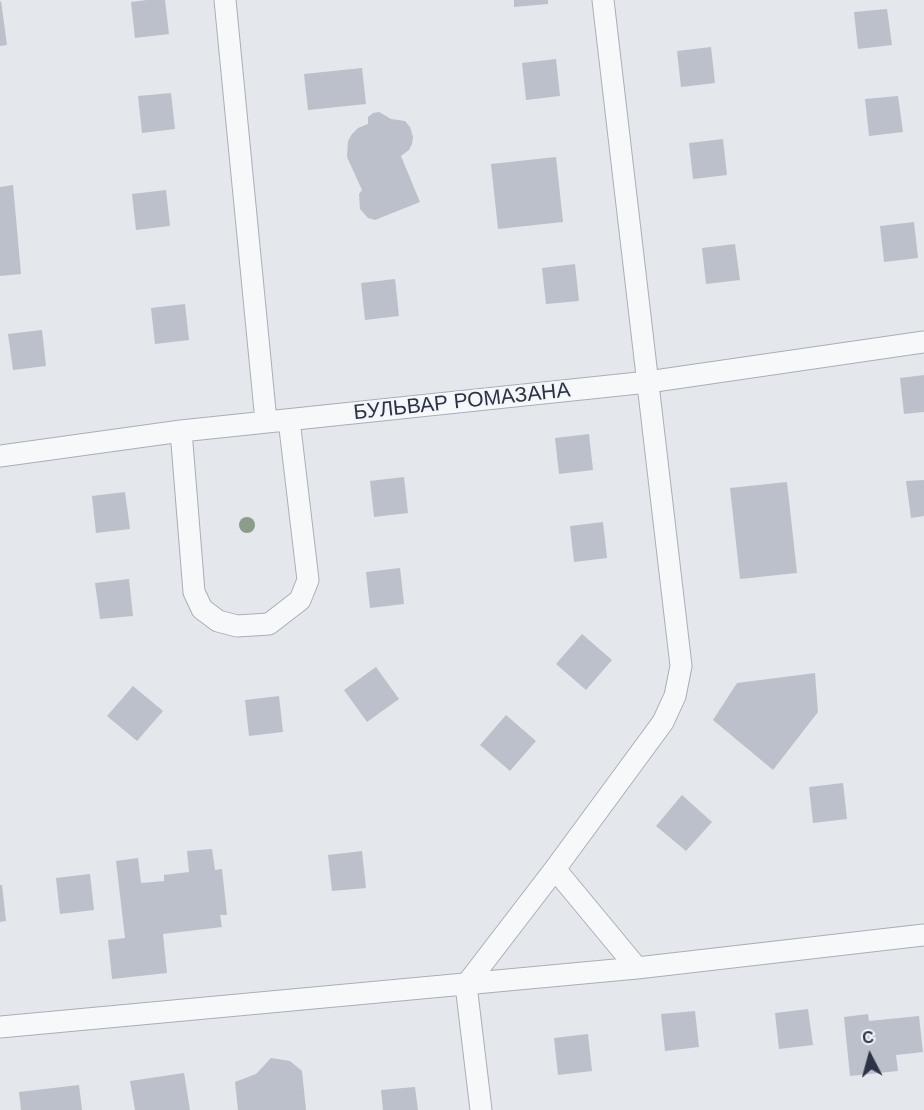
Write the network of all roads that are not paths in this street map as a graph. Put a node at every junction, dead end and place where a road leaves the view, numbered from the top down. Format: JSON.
{"nodes":[{"id":1,"x":225,"y":0,"type":"edge"},
{"id":2,"x":603,"y":0,"type":"edge"},
{"id":3,"x":924,"y":342,"type":"edge"},
{"id":4,"x":648,"y":382,"type":"junction"},
{"id":5,"x":288,"y":420,"type":"junction"},
{"id":6,"x":266,"y":421,"type":"junction"},
{"id":7,"x":181,"y":431,"type":"junction"},
{"id":8,"x":0,"y":456,"type":"edge"},
{"id":9,"x":555,"y":869,"type":"junction"},
{"id":10,"x":924,"y":935,"type":"edge"},
{"id":11,"x":637,"y":968,"type":"junction"},
{"id":12,"x":466,"y":985,"type":"junction"},
{"id":13,"x":0,"y":1027,"type":"edge"},
{"id":14,"x":481,"y":1110,"type":"edge"}],
"edges":[{"from":1,"to":6,"type":"street"},
{"from":2,"to":4,"type":"street"},
{"from":3,"to":4,"type":"street","name":"БУЛЬВАР РОМАЗАНА"},
{"from":4,"to":5,"type":"street","name":"БУЛЬВАР РОМАЗАНА"},
{"from":4,"to":9,"type":"street"},
{"from":5,"to":6,"type":"street","name":"БУЛЬВАР РОМАЗАНА"},
{"from":5,"to":7,"type":"street"},
{"from":6,"to":7,"type":"street","name":"БУЛЬВАР РОМАЗАНА"},
{"from":7,"to":8,"type":"street","name":"БУЛЬВАР РОМАЗАНА"},
{"from":9,"to":11,"type":"street"},
{"from":9,"to":12,"type":"street"},
{"from":10,"to":11,"type":"street"},
{"from":11,"to":12,"type":"street"},
{"from":12,"to":13,"type":"street"},
{"from":12,"to":14,"type":"street"}]}
